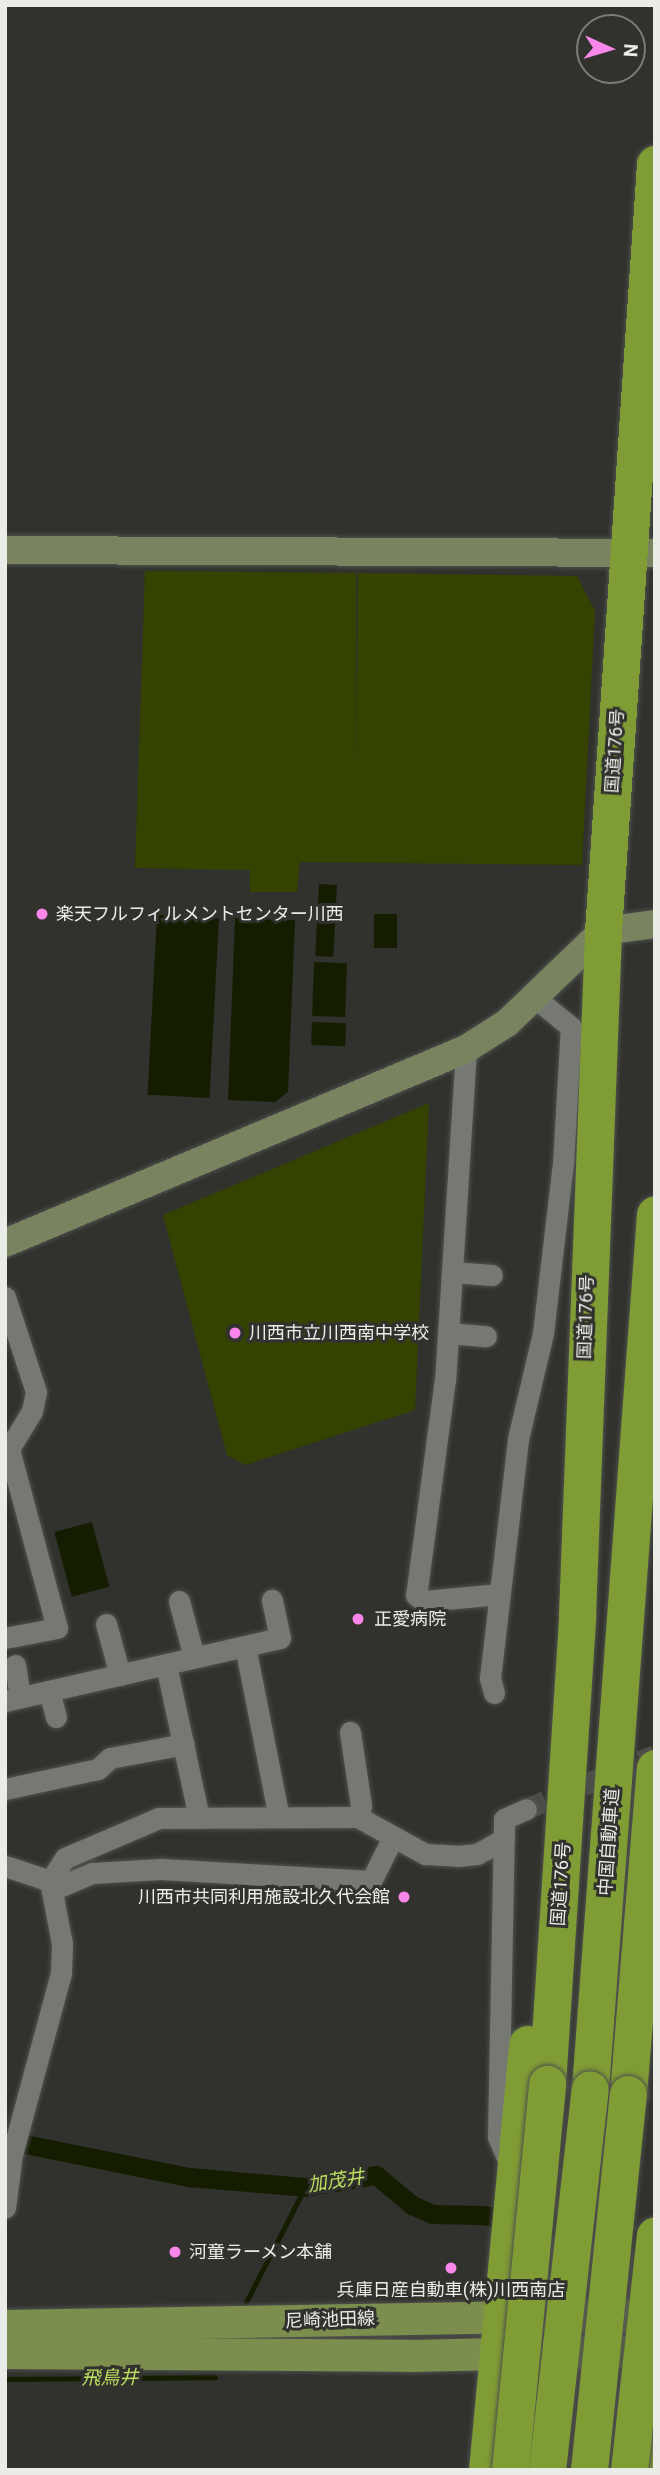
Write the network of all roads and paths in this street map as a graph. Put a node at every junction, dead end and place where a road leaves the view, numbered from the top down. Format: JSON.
{"nodes":[{"id":1,"x":655,"y":164,"type":"edge"},
{"id":2,"x":5,"y":550,"type":"edge"},
{"id":3,"x":641,"y":553,"type":"edge"},
{"id":4,"x":630,"y":928,"type":"edge"},
{"id":5,"x":534,"y":997,"type":"junction"},
{"id":6,"x":466,"y":1049,"type":"junction"},
{"id":7,"x":655,"y":1213,"type":"edge"},
{"id":8,"x":5,"y":1243,"type":"edge"},
{"id":9,"x":588,"y":1265,"type":"junction"},
{"id":10,"x":452,"y":1272,"type":"junction"},
{"id":11,"x":492,"y":1275,"type":"dead end"},
{"id":12,"x":5,"y":1297,"type":"edge"},
{"id":13,"x":448,"y":1333,"type":"junction"},
{"id":14,"x":486,"y":1336,"type":"dead end"},
{"id":15,"x":500,"y":1594,"type":"junction"},
{"id":16,"x":272,"y":1600,"type":"dead end"},
{"id":17,"x":179,"y":1601,"type":"dead end"},
{"id":18,"x":106,"y":1624,"type":"dead end"},
{"id":19,"x":5,"y":1638,"type":"edge"},
{"id":20,"x":245,"y":1646,"type":"junction"},
{"id":21,"x":194,"y":1657,"type":"junction"},
{"id":22,"x":15,"y":1665,"type":"dead end"},
{"id":23,"x":166,"y":1665,"type":"junction"},
{"id":24,"x":120,"y":1675,"type":"junction"},
{"id":25,"x":49,"y":1691,"type":"junction"},
{"id":26,"x":494,"y":1693,"type":"dead end"},
{"id":27,"x":13,"y":1699,"type":"edge"},
{"id":28,"x":56,"y":1717,"type":"dead end"},
{"id":29,"x":350,"y":1732,"type":"dead end"},
{"id":30,"x":184,"y":1744,"type":"junction"},
{"id":31,"x":655,"y":1768,"type":"edge"},
{"id":32,"x":5,"y":1788,"type":"edge"},
{"id":33,"x":526,"y":1809,"type":"tunnel mouth"},
{"id":34,"x":199,"y":1817,"type":"junction"},
{"id":35,"x":279,"y":1817,"type":"junction"},
{"id":36,"x":358,"y":1817,"type":"junction"},
{"id":37,"x":393,"y":1837,"type":"junction"},
{"id":38,"x":504,"y":1839,"type":"junction"},
{"id":39,"x":5,"y":1866,"type":"edge"},
{"id":40,"x":52,"y":1885,"type":"junction"},
{"id":41,"x":515,"y":2176,"type":"junction"},
{"id":42,"x":5,"y":2208,"type":"edge"},
{"id":43,"x":655,"y":2235,"type":"edge"},
{"id":44,"x":655,"y":2315,"type":"edge"},
{"id":45,"x":502,"y":2317,"type":"junction"},
{"id":46,"x":5,"y":2326,"type":"edge"},
{"id":47,"x":655,"y":2351,"type":"edge"},
{"id":48,"x":5,"y":2353,"type":"edge"},
{"id":49,"x":498,"y":2353,"type":"junction"},
{"id":50,"x":655,"y":2451,"type":"edge"},
{"id":51,"x":487,"y":2470,"type":"edge"},
{"id":52,"x":510,"y":2470,"type":"edge"},
{"id":53,"x":547,"y":2470,"type":"edge"},
{"id":54,"x":589,"y":2470,"type":"edge"},
{"id":55,"x":629,"y":2470,"type":"edge"},
{"id":56,"x":653,"y":2470,"type":"edge"}],
"edges":[{"from":1,"to":3,"type":"highway","name":"国道176号"},
{"from":2,"to":3,"type":"street"},
{"from":3,"to":4,"type":"highway","name":"国道176号"},
{"from":4,"to":5,"type":"street"},
{"from":4,"to":9,"type":"highway","name":"国道176号"},
{"from":5,"to":6,"type":"street"},
{"from":5,"to":15,"type":"street"},
{"from":6,"to":8,"type":"street"},
{"from":6,"to":10,"type":"street"},
{"from":7,"to":53,"type":"highway","name":"中国自動車道","bridge":true},
{"from":9,"to":41,"type":"highway"},
{"from":9,"to":52,"type":"highway","name":"国道176号","bridge":true},
{"from":10,"to":11,"type":"street"},
{"from":10,"to":13,"type":"street"},
{"from":12,"to":19,"type":"street"},
{"from":13,"to":14,"type":"street"},
{"from":13,"to":15,"type":"street"},
{"from":15,"to":26,"type":"street"},
{"from":16,"to":20,"type":"street"},
{"from":17,"to":21,"type":"street"},
{"from":18,"to":24,"type":"street"},
{"from":20,"to":21,"type":"street"},
{"from":20,"to":35,"type":"street"},
{"from":21,"to":23,"type":"street"},
{"from":22,"to":27,"type":"street"},
{"from":23,"to":24,"type":"street"},
{"from":23,"to":30,"type":"street"},
{"from":24,"to":25,"type":"street"},
{"from":25,"to":27,"type":"street"},
{"from":25,"to":28,"type":"street"},
{"from":29,"to":36,"type":"street"},
{"from":30,"to":32,"type":"street"},
{"from":30,"to":34,"type":"street"},
{"from":31,"to":54,"type":"highway","bridge":true},
{"from":33,"to":38,"type":"street"},
{"from":34,"to":35,"type":"street"},
{"from":34,"to":40,"type":"street"},
{"from":35,"to":36,"type":"street"},
{"from":36,"to":37,"type":"street"},
{"from":37,"to":38,"type":"street"},
{"from":37,"to":40,"type":"street"},
{"from":38,"to":41,"type":"street"},
{"from":39,"to":40,"type":"street"},
{"from":40,"to":42,"type":"street"},
{"from":41,"to":45,"type":"highway"},
{"from":43,"to":55,"type":"highway","bridge":true},
{"from":44,"to":45,"type":"main road","name":"尼崎池田線"},
{"from":45,"to":46,"type":"main road","name":"尼崎池田線"},
{"from":45,"to":49,"type":"highway"},
{"from":47,"to":49,"type":"main road","name":"尼崎池田線"},
{"from":48,"to":49,"type":"main road","name":"尼崎池田線"},
{"from":49,"to":51,"type":"highway"},
{"from":50,"to":56,"type":"highway"}]}
